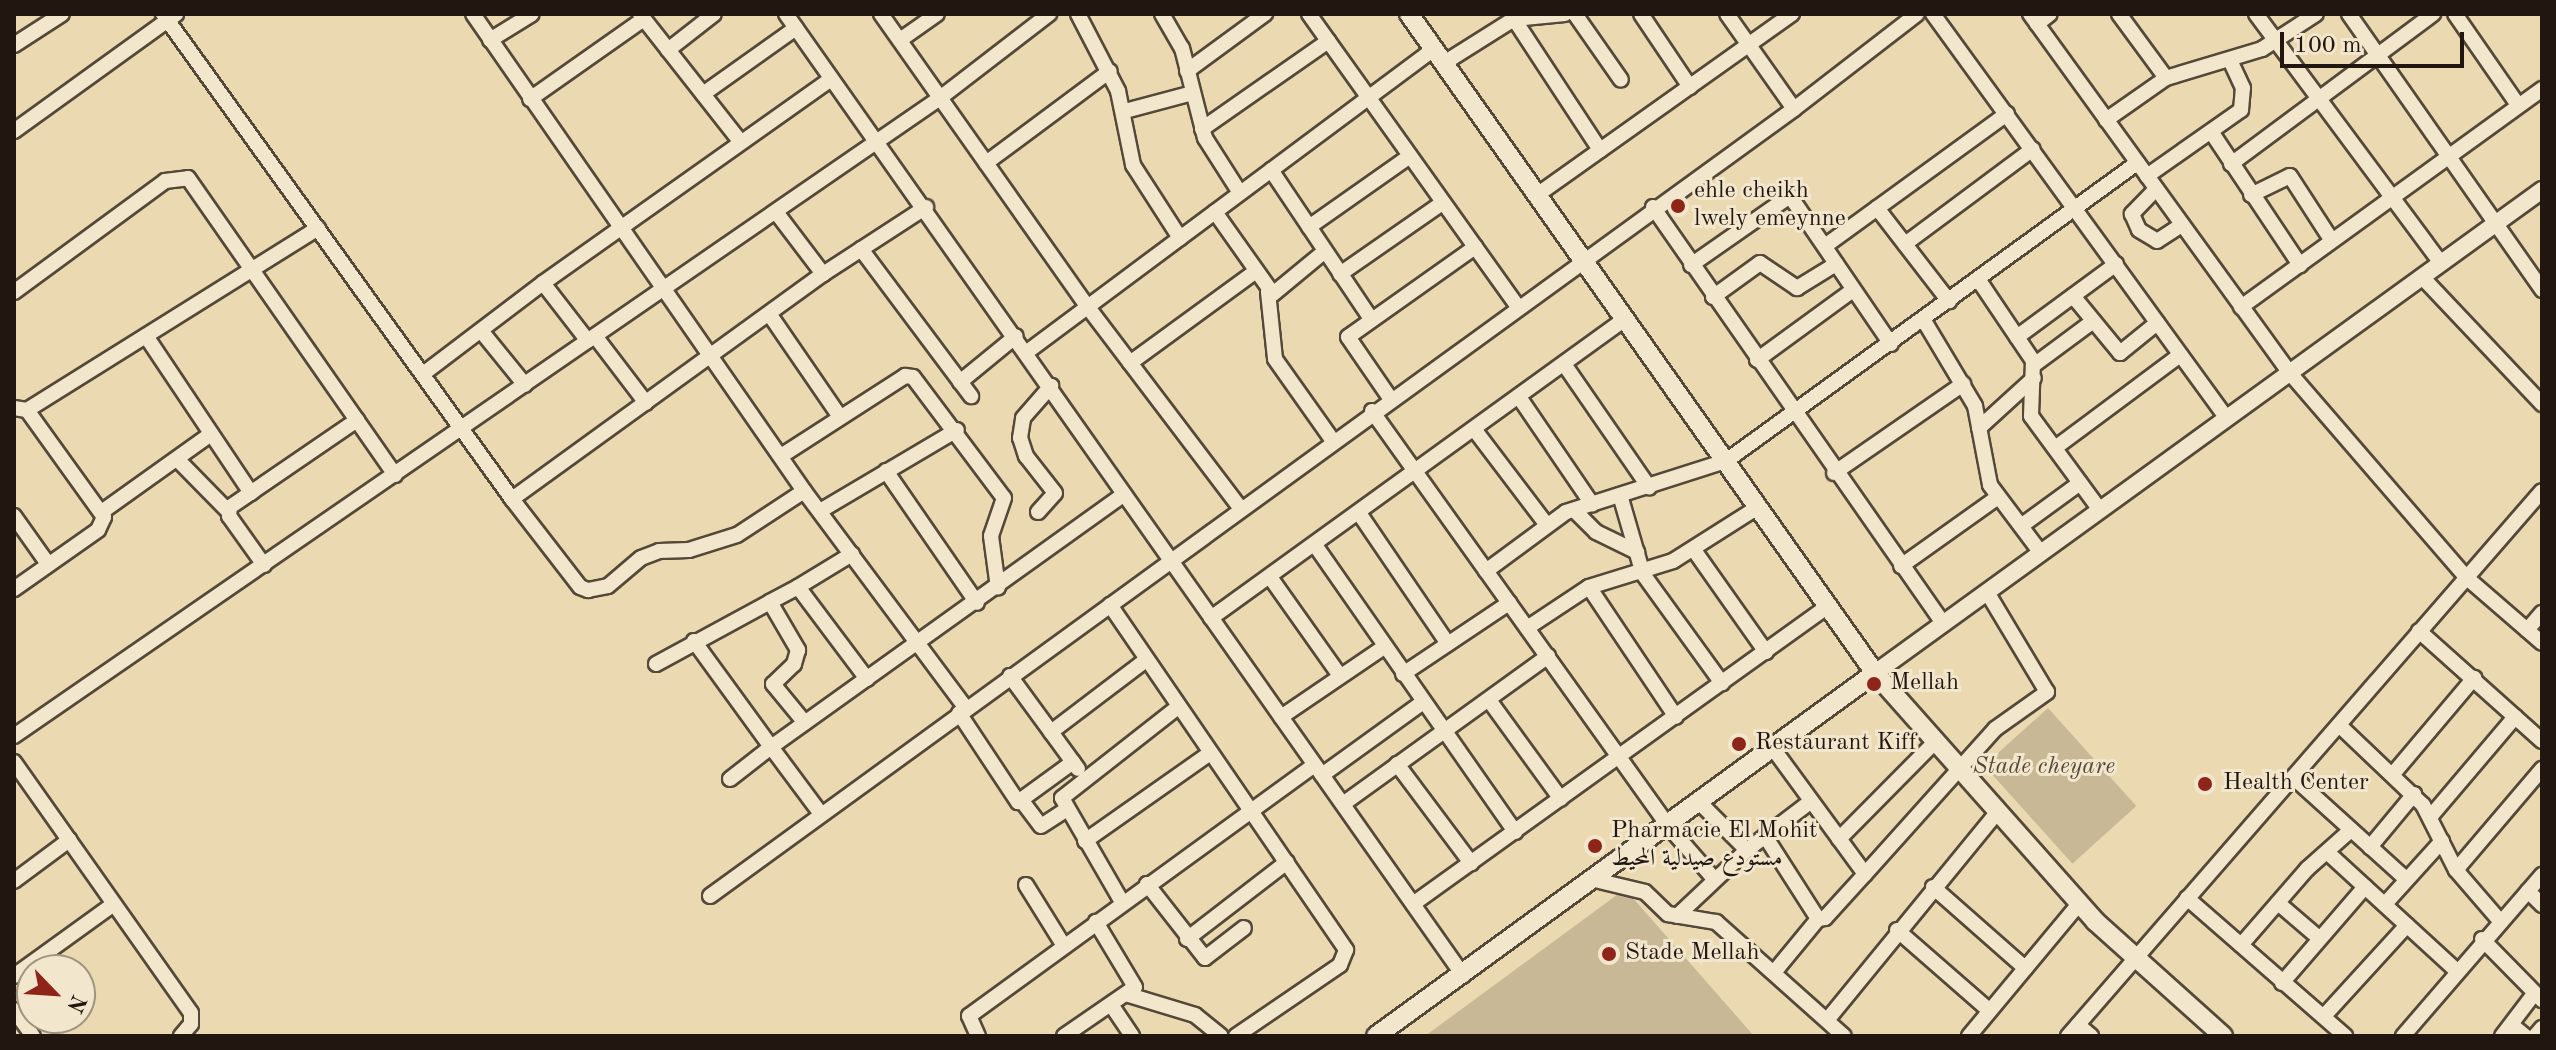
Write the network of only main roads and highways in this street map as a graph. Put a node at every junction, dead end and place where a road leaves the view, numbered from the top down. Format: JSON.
{"nodes":[{"id":1,"x":1409,"y":14,"type":"edge"},
{"id":2,"x":1875,"y":673,"type":"junction"},
{"id":3,"x":1376,"y":1036,"type":"edge"},
{"id":4,"x":2223,"y":1036,"type":"edge"}],
"edges":[{"from":1,"to":2,"type":"main road"},
{"from":2,"to":3,"type":"main road"},
{"from":2,"to":4,"type":"main road"}]}
